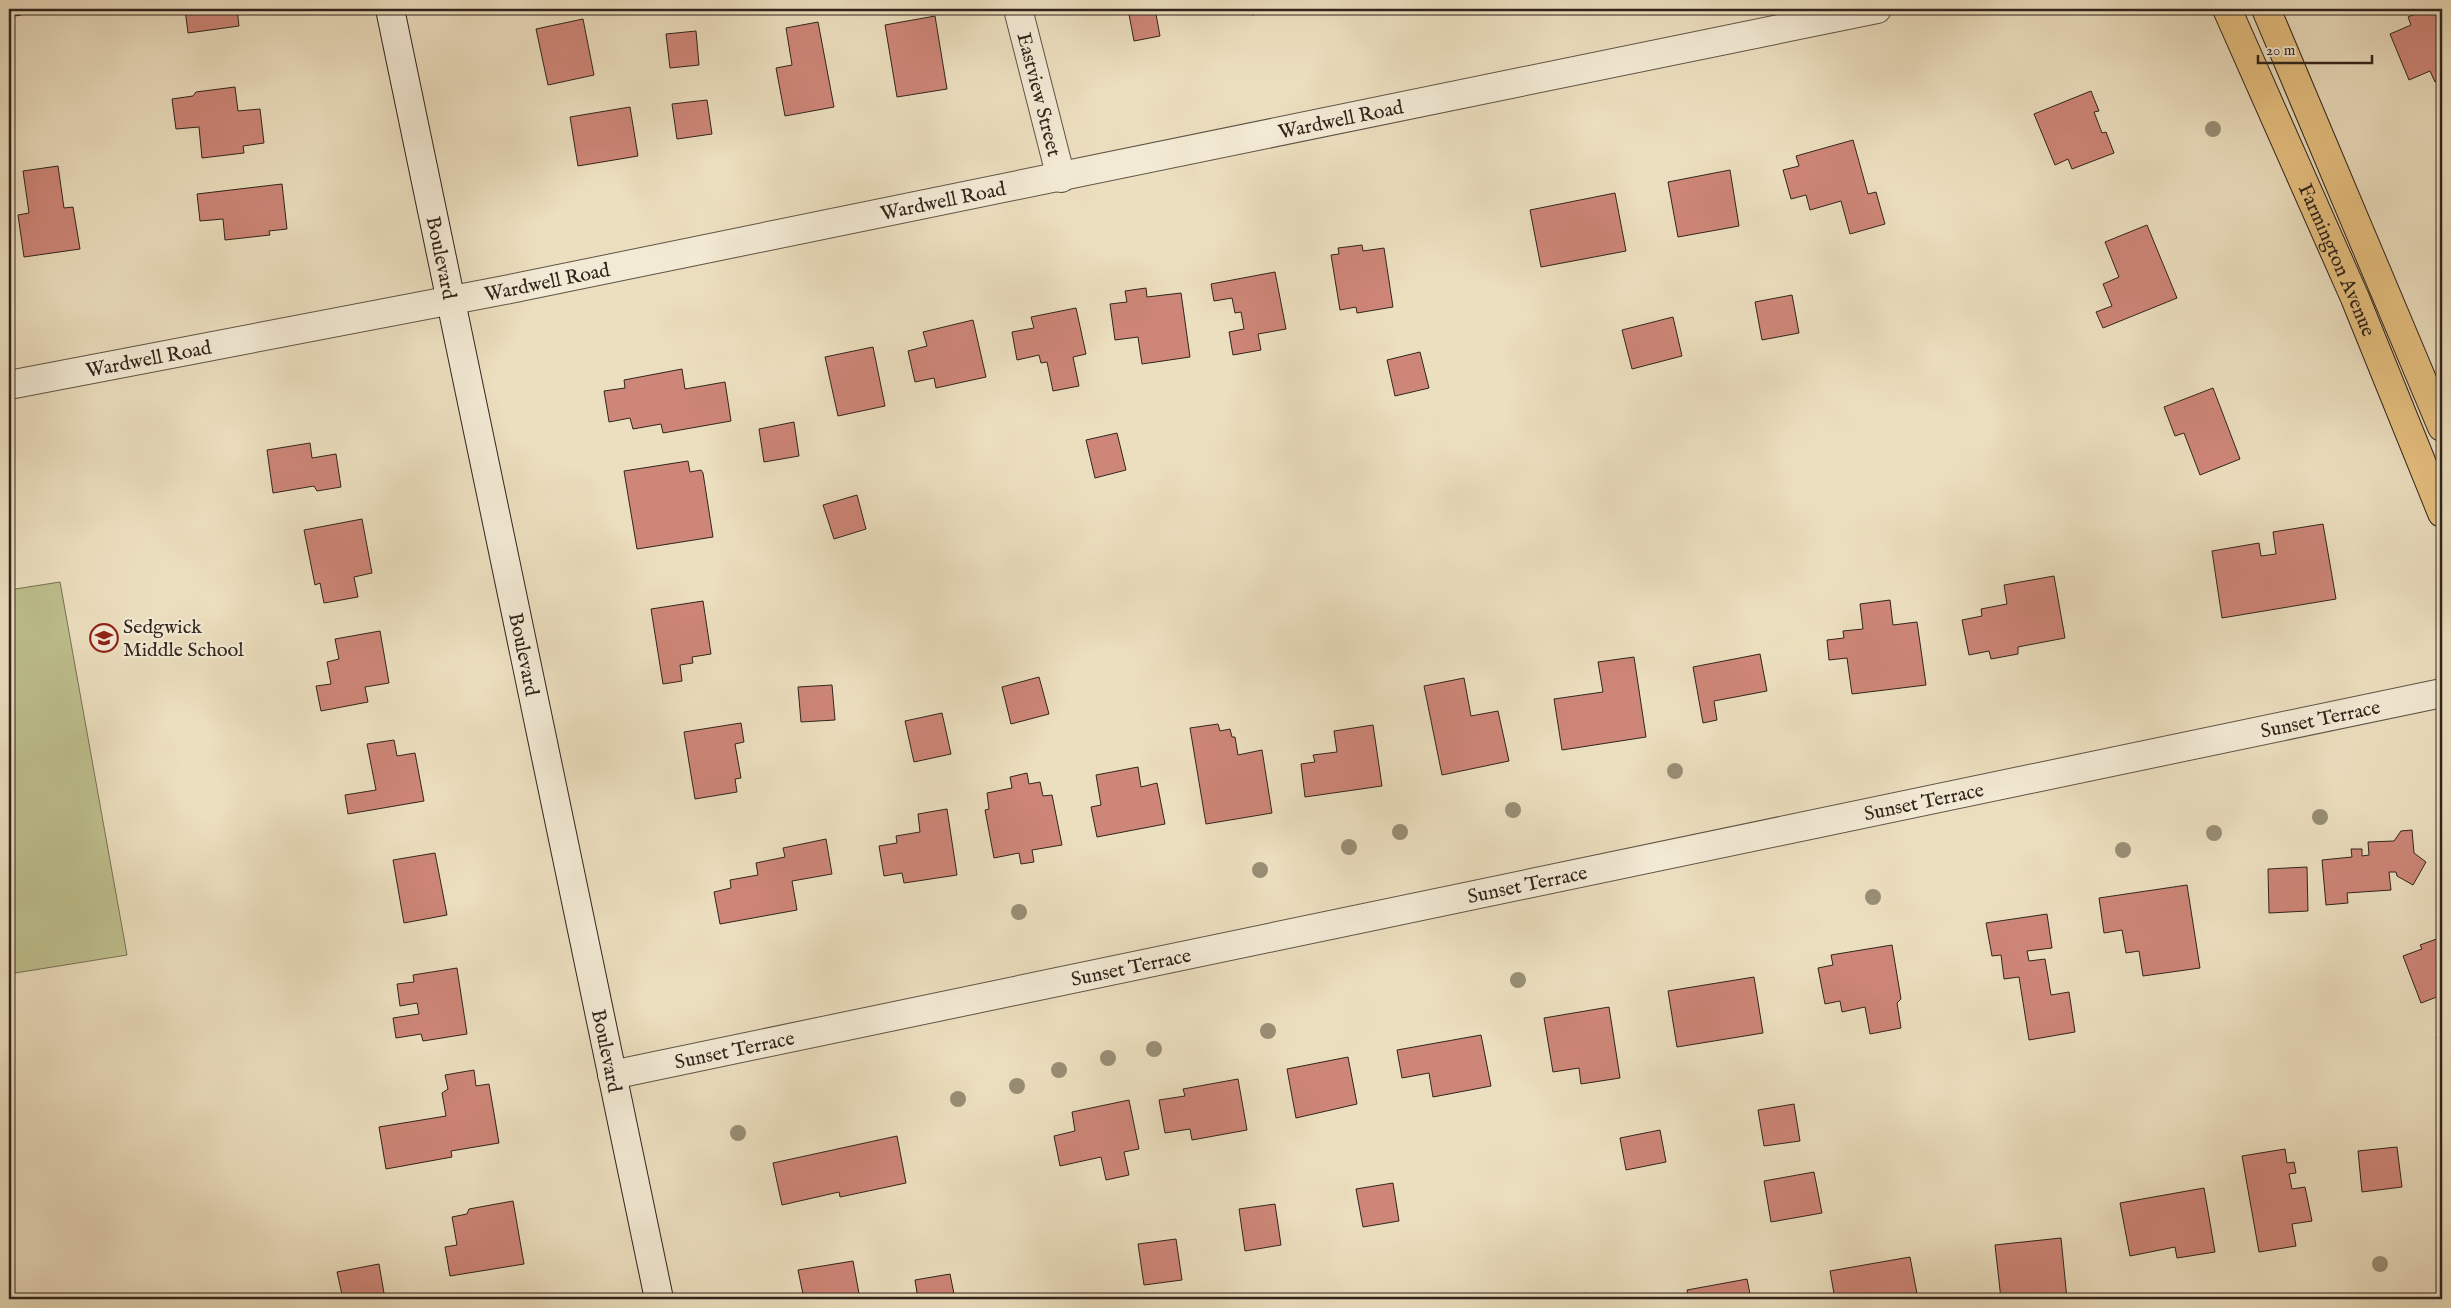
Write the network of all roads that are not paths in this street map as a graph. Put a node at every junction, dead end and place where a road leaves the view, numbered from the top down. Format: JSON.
{"nodes":[{"id":1,"x":390,"y":9,"type":"edge"},
{"id":2,"x":1018,"y":9,"type":"edge"},
{"id":3,"x":1877,"y":9,"type":"edge"},
{"id":4,"x":2227,"y":9,"type":"edge"},
{"id":5,"x":2266,"y":9,"type":"edge"},
{"id":6,"x":1061,"y":178,"type":"junction"},
{"id":7,"x":452,"y":300,"type":"junction"},
{"id":8,"x":9,"y":385,"type":"edge"},
{"id":9,"x":2442,"y":427,"type":"edge"},
{"id":10,"x":2442,"y":513,"type":"edge"},
{"id":11,"x":2442,"y":693,"type":"edge"},
{"id":12,"x":612,"y":1075,"type":"junction"},
{"id":13,"x":659,"y":1299,"type":"edge"}],
"edges":[{"from":1,"to":7,"type":"street","name":"Boulevard"},
{"from":2,"to":6,"type":"street","name":"Eastview Street"},
{"from":3,"to":6,"type":"street","name":"Wardwell Road"},
{"from":4,"to":10,"type":"main road","name":"Farmington Avenue"},
{"from":5,"to":9,"type":"main road","name":"Farmington Avenue"},
{"from":6,"to":7,"type":"street","name":"Wardwell Road"},
{"from":7,"to":8,"type":"street","name":"Wardwell Road"},
{"from":7,"to":12,"type":"street","name":"Boulevard"},
{"from":11,"to":12,"type":"street","name":"Sunset Terrace"},
{"from":12,"to":13,"type":"street","name":"Boulevard"}]}
